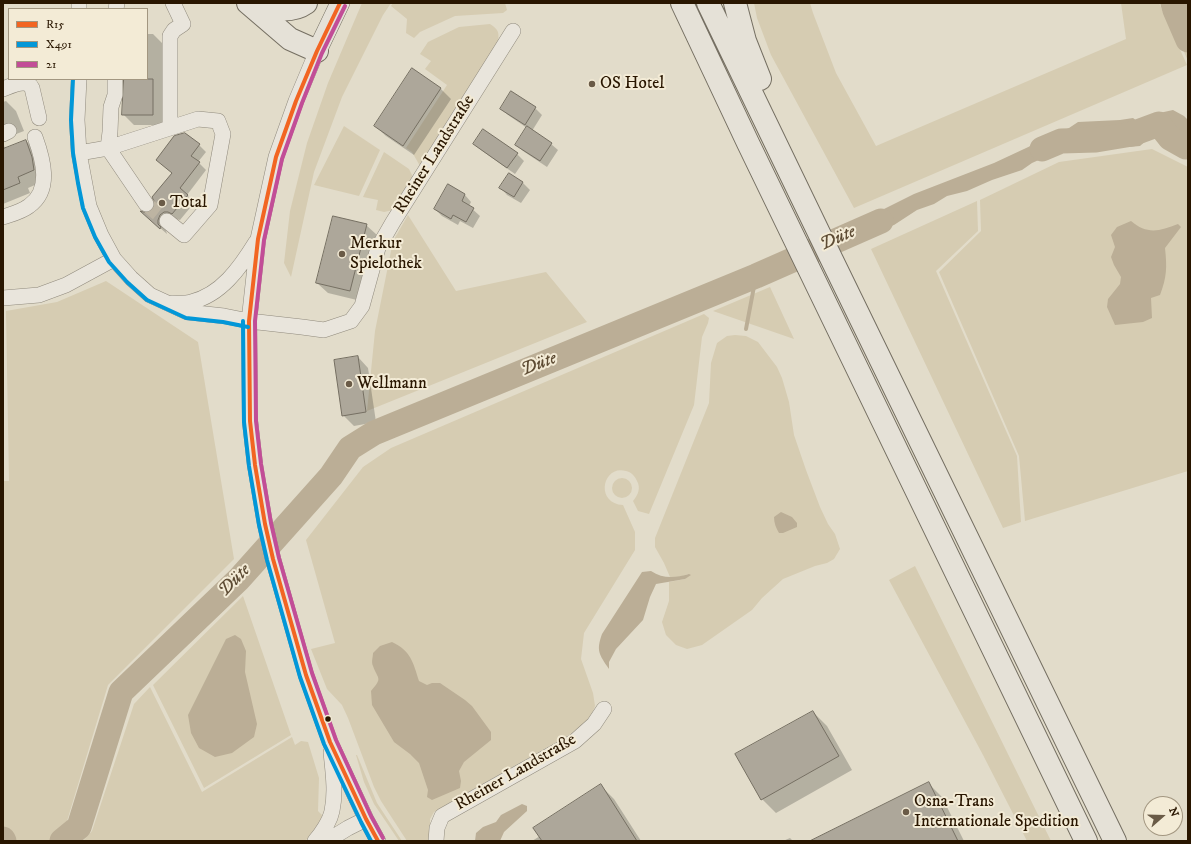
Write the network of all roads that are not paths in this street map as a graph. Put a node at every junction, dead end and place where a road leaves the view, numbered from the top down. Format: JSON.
{"nodes":[{"id":1,"x":173,"y":3,"type":"edge"},
{"id":2,"x":248,"y":3,"type":"edge"},
{"id":3,"x":256,"y":3,"type":"edge"},
{"id":4,"x":306,"y":3,"type":"edge"},
{"id":5,"x":340,"y":3,"type":"edge"},
{"id":6,"x":682,"y":3,"type":"edge"},
{"id":7,"x":708,"y":3,"type":"edge"},
{"id":8,"x":735,"y":3,"type":"edge"},
{"id":9,"x":513,"y":30,"type":"dead end"},
{"id":10,"x":317,"y":51,"type":"junction"},
{"id":11,"x":78,"y":80,"type":"edge"},
{"id":12,"x":115,"y":80,"type":"edge"},
{"id":13,"x":3,"y":89,"type":"edge"},
{"id":14,"x":39,"y":118,"type":"dead end"},
{"id":15,"x":170,"y":127,"type":"junction"},
{"id":16,"x":770,"y":130,"type":"junction"},
{"id":17,"x":35,"y":137,"type":"dead end"},
{"id":18,"x":108,"y":148,"type":"junction"},
{"id":19,"x":79,"y":153,"type":"junction"},
{"id":20,"x":146,"y":204,"type":"tunnel mouth"},
{"id":21,"x":3,"y":216,"type":"edge"},
{"id":22,"x":166,"y":221,"type":"tunnel mouth"},
{"id":23,"x":258,"y":239,"type":"junction"},
{"id":24,"x":114,"y":259,"type":"junction"},
{"id":25,"x":150,"y":295,"type":"junction"},
{"id":26,"x":3,"y":298,"type":"edge"},
{"id":27,"x":249,"y":321,"type":"junction"},
{"id":28,"x":604,"y":709,"type":"dead end"},
{"id":29,"x":330,"y":742,"type":"junction"},
{"id":30,"x":366,"y":819,"type":"junction"},
{"id":31,"x":315,"y":841,"type":"edge"},
{"id":32,"x":327,"y":841,"type":"edge"},
{"id":33,"x":377,"y":841,"type":"edge"},
{"id":34,"x":436,"y":841,"type":"edge"},
{"id":35,"x":1086,"y":841,"type":"edge"},
{"id":36,"x":1115,"y":841,"type":"edge"}],
"edges":[{"from":1,"to":15,"type":"street"},
{"from":2,"to":10,"type":"highway"},
{"from":3,"to":4,"type":"highway"},
{"from":5,"to":10,"type":"main road"},
{"from":6,"to":35,"type":"highway"},
{"from":7,"to":16,"type":"highway"},
{"from":8,"to":16,"type":"highway"},
{"from":9,"to":27,"type":"street","name":"Rheiner Landstraße"},
{"from":10,"to":23,"type":"street"},
{"from":11,"to":19,"type":"street"},
{"from":12,"to":18,"type":"street"},
{"from":13,"to":14,"type":"street"},
{"from":15,"to":18,"type":"street"},
{"from":15,"to":22,"type":"street"},
{"from":16,"to":36,"type":"highway"},
{"from":17,"to":21,"type":"street"},
{"from":18,"to":19,"type":"street"},
{"from":18,"to":20,"type":"street"},
{"from":19,"to":24,"type":"street"},
{"from":23,"to":25,"type":"street"},
{"from":23,"to":27,"type":"street"},
{"from":24,"to":25,"type":"street"},
{"from":24,"to":26,"type":"street"},
{"from":25,"to":27,"type":"street","name":"Rheiner Landstraße"},
{"from":27,"to":29,"type":"street"},
{"from":28,"to":34,"type":"street","name":"Rheiner Landstraße"},
{"from":29,"to":30,"type":"street"},
{"from":29,"to":31,"type":"street"},
{"from":30,"to":32,"type":"street"},
{"from":30,"to":33,"type":"street"}]}
